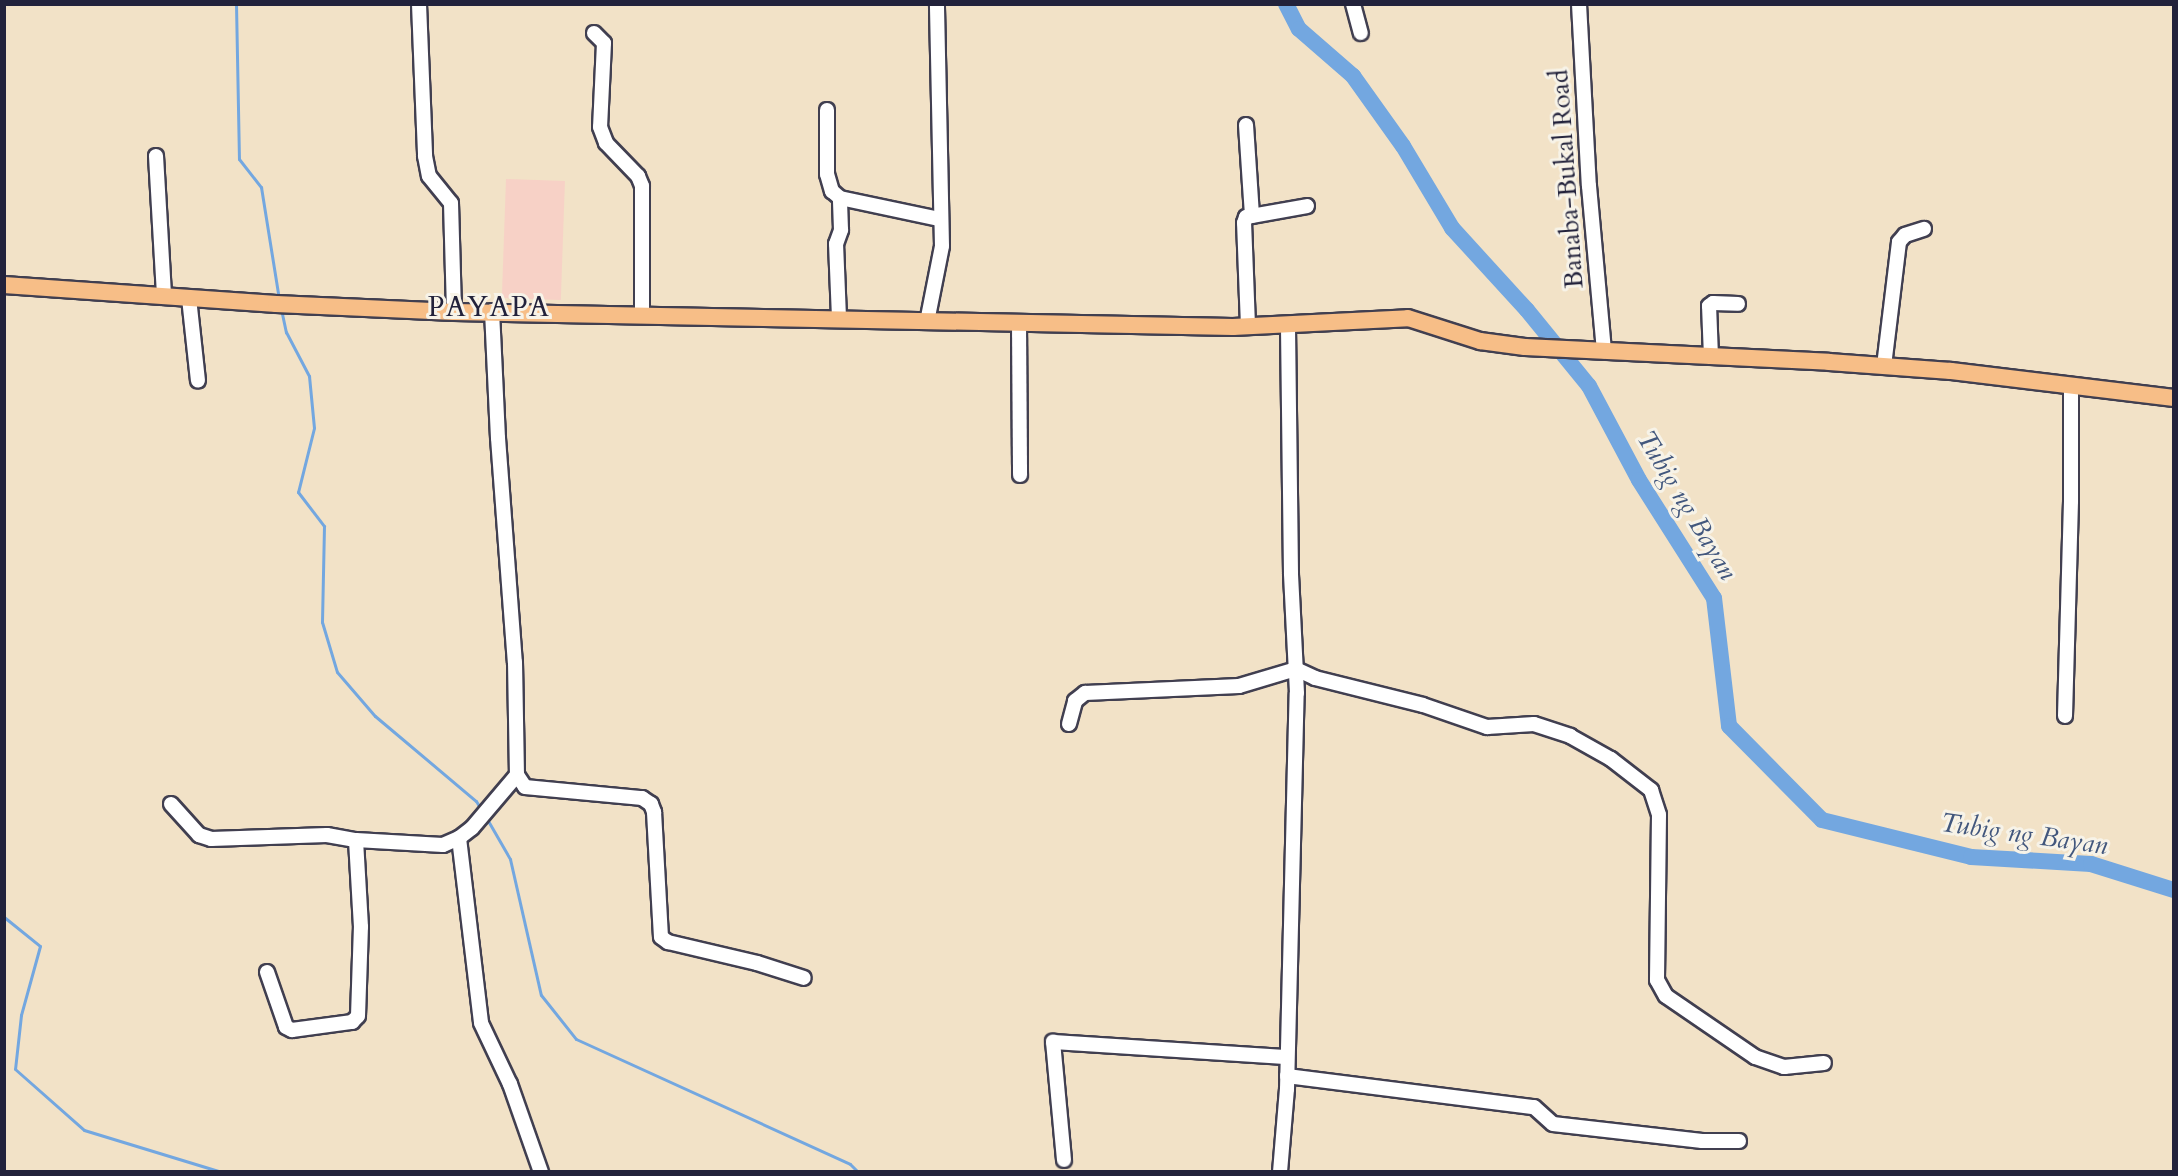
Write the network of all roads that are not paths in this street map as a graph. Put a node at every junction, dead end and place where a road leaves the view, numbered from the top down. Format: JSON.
{"nodes":[{"id":1,"x":419,"y":4,"type":"edge"},
{"id":2,"x":937,"y":4,"type":"edge"},
{"id":3,"x":1353,"y":4,"type":"edge"},
{"id":4,"x":1580,"y":4,"type":"edge"},
{"id":5,"x":594,"y":33,"type":"dead end"},
{"id":6,"x":1361,"y":33,"type":"dead end"},
{"id":7,"x":827,"y":110,"type":"dead end"},
{"id":8,"x":1246,"y":125,"type":"dead end"},
{"id":9,"x":156,"y":156,"type":"dead end"},
{"id":10,"x":840,"y":198,"type":"junction"},
{"id":11,"x":1307,"y":206,"type":"dead end"},
{"id":12,"x":1252,"y":216,"type":"junction"},
{"id":13,"x":940,"y":219,"type":"junction"},
{"id":14,"x":1924,"y":229,"type":"dead end"},
{"id":15,"x":4,"y":285,"type":"edge"},
{"id":16,"x":164,"y":296,"type":"junction"},
{"id":17,"x":189,"y":298,"type":"junction"},
{"id":18,"x":1738,"y":304,"type":"dead end"},
{"id":19,"x":492,"y":311,"type":"junction"},
{"id":20,"x":454,"y":312,"type":"junction"},
{"id":21,"x":642,"y":314,"type":"junction"},
{"id":22,"x":839,"y":318,"type":"junction"},
{"id":23,"x":927,"y":322,"type":"junction"},
{"id":24,"x":1019,"y":324,"type":"junction"},
{"id":25,"x":1288,"y":324,"type":"junction"},
{"id":26,"x":1248,"y":326,"type":"junction"},
{"id":27,"x":1604,"y":351,"type":"junction"},
{"id":28,"x":1711,"y":357,"type":"junction"},
{"id":29,"x":1884,"y":366,"type":"junction"},
{"id":30,"x":198,"y":381,"type":"dead end"},
{"id":31,"x":2071,"y":385,"type":"junction"},
{"id":32,"x":2174,"y":398,"type":"edge"},
{"id":33,"x":1020,"y":476,"type":"dead end"},
{"id":34,"x":1296,"y":669,"type":"junction"},
{"id":35,"x":2065,"y":716,"type":"dead end"},
{"id":36,"x":1068,"y":724,"type":"dead end"},
{"id":37,"x":517,"y":775,"type":"junction"},
{"id":38,"x":171,"y":804,"type":"dead end"},
{"id":39,"x":459,"y":838,"type":"junction"},
{"id":40,"x":356,"y":840,"type":"junction"},
{"id":41,"x":267,"y":972,"type":"dead end"},
{"id":42,"x":804,"y":978,"type":"dead end"},
{"id":43,"x":1287,"y":1057,"type":"junction"},
{"id":44,"x":1824,"y":1063,"type":"dead end"},
{"id":45,"x":1287,"y":1076,"type":"junction"},
{"id":46,"x":1740,"y":1141,"type":"dead end"},
{"id":47,"x":1064,"y":1160,"type":"dead end"},
{"id":48,"x":541,"y":1172,"type":"edge"},
{"id":49,"x":1280,"y":1172,"type":"edge"}],
"edges":[{"from":1,"to":20,"type":"street"},
{"from":2,"to":13,"type":"street"},
{"from":3,"to":6,"type":"street"},
{"from":4,"to":27,"type":"street","name":"Banaba-Bukal Road"},
{"from":5,"to":21,"type":"street"},
{"from":7,"to":10,"type":"street"},
{"from":8,"to":12,"type":"street"},
{"from":9,"to":16,"type":"street"},
{"from":10,"to":13,"type":"street"},
{"from":10,"to":22,"type":"street"},
{"from":11,"to":12,"type":"street"},
{"from":12,"to":26,"type":"street"},
{"from":13,"to":23,"type":"street"},
{"from":14,"to":29,"type":"street"},
{"from":15,"to":16,"type":"main road"},
{"from":16,"to":17,"type":"main road"},
{"from":17,"to":20,"type":"main road"},
{"from":17,"to":30,"type":"street"},
{"from":18,"to":28,"type":"street"},
{"from":19,"to":20,"type":"main road"},
{"from":19,"to":21,"type":"main road"},
{"from":19,"to":37,"type":"street"},
{"from":21,"to":22,"type":"main road"},
{"from":22,"to":23,"type":"main road"},
{"from":23,"to":24,"type":"main road"},
{"from":24,"to":26,"type":"main road"},
{"from":24,"to":33,"type":"street"},
{"from":25,"to":26,"type":"main road"},
{"from":25,"to":27,"type":"main road"},
{"from":25,"to":34,"type":"street"},
{"from":27,"to":28,"type":"main road"},
{"from":28,"to":29,"type":"main road"},
{"from":29,"to":31,"type":"main road"},
{"from":31,"to":32,"type":"main road"},
{"from":31,"to":35,"type":"street"},
{"from":34,"to":36,"type":"street"},
{"from":34,"to":43,"type":"street"},
{"from":34,"to":44,"type":"street"},
{"from":37,"to":39,"type":"street"},
{"from":37,"to":42,"type":"street"},
{"from":38,"to":40,"type":"street"},
{"from":39,"to":40,"type":"street"},
{"from":39,"to":48,"type":"street"},
{"from":40,"to":41,"type":"street"},
{"from":43,"to":45,"type":"street"},
{"from":43,"to":47,"type":"street"},
{"from":45,"to":46,"type":"street"},
{"from":45,"to":49,"type":"street"}]}
